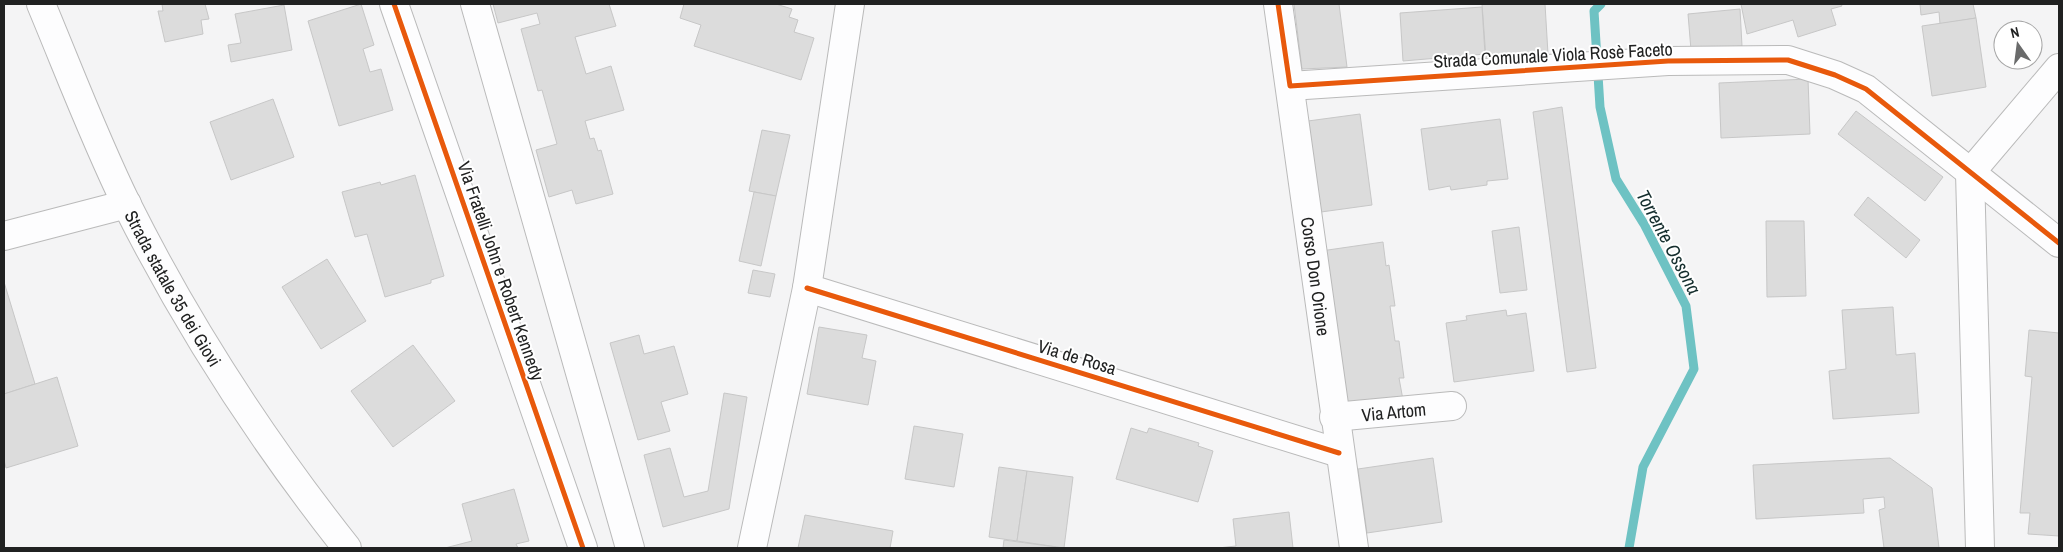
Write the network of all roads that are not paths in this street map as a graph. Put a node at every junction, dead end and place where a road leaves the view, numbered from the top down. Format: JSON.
{"nodes":[{"id":1,"x":41,"y":4,"type":"edge"},
{"id":2,"x":394,"y":4,"type":"edge"},
{"id":3,"x":475,"y":4,"type":"edge"},
{"id":4,"x":850,"y":4,"type":"edge"},
{"id":5,"x":1278,"y":4,"type":"edge"},
{"id":6,"x":2059,"y":68,"type":"edge"},
{"id":7,"x":1290,"y":86,"type":"junction"},
{"id":8,"x":1970,"y":172,"type":"junction"},
{"id":9,"x":127,"y":204,"type":"junction"},
{"id":10,"x":4,"y":236,"type":"edge"},
{"id":11,"x":2059,"y":243,"type":"edge"},
{"id":12,"x":807,"y":288,"type":"junction"},
{"id":13,"x":1452,"y":406,"type":"dead end"},
{"id":14,"x":1334,"y":418,"type":"junction"},
{"id":15,"x":1339,"y":452,"type":"junction"},
{"id":16,"x":347,"y":548,"type":"edge"},
{"id":17,"x":583,"y":548,"type":"edge"},
{"id":18,"x":630,"y":548,"type":"edge"},
{"id":19,"x":752,"y":548,"type":"edge"},
{"id":20,"x":1354,"y":548,"type":"edge"},
{"id":21,"x":1980,"y":548,"type":"edge"}],
"edges":[{"from":1,"to":9,"type":"street","name":"Strada statale 35 dei Giovi"},
{"from":2,"to":17,"type":"street","name":"Via Fratelli John e Robert Kennedy"},
{"from":3,"to":18,"type":"street"},
{"from":4,"to":12,"type":"street"},
{"from":5,"to":7,"type":"street","name":"Corso Don Orione"},
{"from":6,"to":8,"type":"street"},
{"from":7,"to":8,"type":"street","name":"Strada Comunale Viola Rosè Faceto"},
{"from":7,"to":14,"type":"street","name":"Corso Don Orione"},
{"from":8,"to":11,"type":"street","name":"Strada Comunale Viola Rosè Faceto"},
{"from":8,"to":21,"type":"street"},
{"from":9,"to":10,"type":"street"},
{"from":9,"to":16,"type":"street","name":"Strada statale 35 dei Giovi"},
{"from":12,"to":15,"type":"street","name":"Via de Rosa"},
{"from":12,"to":19,"type":"street"},
{"from":13,"to":14,"type":"street","name":"Via Artom"},
{"from":14,"to":15,"type":"street","name":"Corso Don Orione"},
{"from":15,"to":20,"type":"street","name":"Corso Don Orione"}]}
